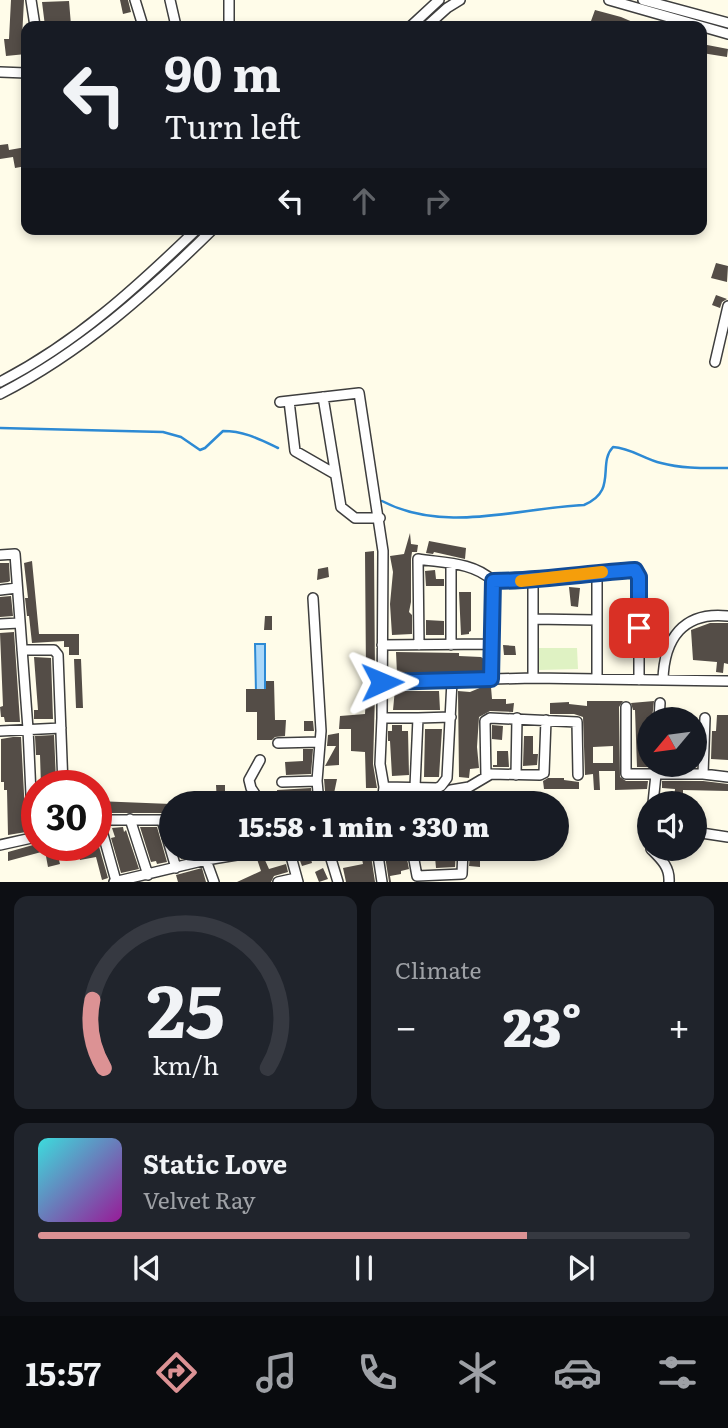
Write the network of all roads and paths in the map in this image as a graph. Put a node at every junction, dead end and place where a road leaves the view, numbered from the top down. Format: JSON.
{"nodes":[{"id":1,"x":31,"y":0,"type":"edge"},
{"id":2,"x":135,"y":0,"type":"edge"},
{"id":3,"x":170,"y":0,"type":"edge"},
{"id":4,"x":229,"y":0,"type":"edge"},
{"id":5,"x":439,"y":0,"type":"edge"},
{"id":6,"x":460,"y":0,"type":"edge"},
{"id":7,"x":609,"y":0,"type":"edge"},
{"id":8,"x":643,"y":0,"type":"edge"},
{"id":9,"x":661,"y":10,"type":"junction"},
{"id":10,"x":34,"y":21,"type":"edge"},
{"id":11,"x":141,"y":21,"type":"edge"},
{"id":12,"x":175,"y":21,"type":"edge"},
{"id":13,"x":229,"y":21,"type":"edge"},
{"id":14,"x":416,"y":21,"type":"edge"},
{"id":15,"x":433,"y":21,"type":"edge"},
{"id":16,"x":692,"y":21,"type":"edge"},
{"id":17,"x":728,"y":23,"type":"edge"},
{"id":18,"x":707,"y":26,"type":"edge"},
{"id":19,"x":728,"y":34,"type":"edge"},
{"id":20,"x":0,"y":72,"type":"edge"},
{"id":21,"x":21,"y":73,"type":"edge"},
{"id":22,"x":190,"y":235,"type":"edge"},
{"id":23,"x":207,"y":235,"type":"edge"},
{"id":24,"x":728,"y":306,"type":"edge"},
{"id":25,"x":715,"y":362,"type":"dead end"},
{"id":26,"x":0,"y":382,"type":"edge"},
{"id":27,"x":0,"y":394,"type":"edge"},
{"id":28,"x":323,"y":397,"type":"junction"},
{"id":29,"x":335,"y":474,"type":"junction"},
{"id":30,"x":380,"y":518,"type":"junction"},
{"id":31,"x":0,"y":555,"type":"edge"},
{"id":32,"x":451,"y":564,"type":"junction"},
{"id":33,"x":597,"y":572,"type":"junction"},
{"id":34,"x":493,"y":581,"type":"junction"},
{"id":35,"x":533,"y":581,"type":"junction"},
{"id":36,"x":17,"y":588,"type":"junction"},
{"id":37,"x":0,"y":590,"type":"edge"},
{"id":38,"x":313,"y":598,"type":"dead end"},
{"id":39,"x":728,"y":616,"type":"edge"},
{"id":40,"x":533,"y":620,"type":"junction"},
{"id":41,"x":596,"y":620,"type":"junction"},
{"id":42,"x":19,"y":623,"type":"junction"},
{"id":43,"x":0,"y":624,"type":"edge"},
{"id":44,"x":491,"y":643,"type":"junction"},
{"id":45,"x":382,"y":645,"type":"junction"},
{"id":46,"x":419,"y":645,"type":"junction"},
{"id":47,"x":451,"y":645,"type":"junction"},
{"id":48,"x":22,"y":650,"type":"junction"},
{"id":49,"x":533,"y":678,"type":"junction"},
{"id":50,"x":491,"y":679,"type":"junction"},
{"id":51,"x":597,"y":679,"type":"junction"},
{"id":52,"x":639,"y":680,"type":"junction"},
{"id":53,"x":663,"y":680,"type":"junction"},
{"id":54,"x":452,"y":681,"type":"junction"},
{"id":55,"x":728,"y":681,"type":"edge"},
{"id":56,"x":382,"y":682,"type":"junction"},
{"id":57,"x":660,"y":703,"type":"dead end"},
{"id":58,"x":626,"y":707,"type":"dead end"},
{"id":59,"x":660,"y":707,"type":"edge"},
{"id":60,"x":451,"y":717,"type":"junction"},
{"id":61,"x":382,"y":718,"type":"junction"},
{"id":62,"x":418,"y":718,"type":"junction"},
{"id":63,"x":517,"y":718,"type":"junction"},
{"id":64,"x":546,"y":720,"type":"junction"},
{"id":65,"x":61,"y":728,"type":"junction"},
{"id":66,"x":28,"y":729,"type":"junction"},
{"id":67,"x":0,"y":731,"type":"edge"},
{"id":68,"x":319,"y":742,"type":"junction"},
{"id":69,"x":278,"y":743,"type":"dead end"},
{"id":70,"x":260,"y":760,"type":"dead end"},
{"id":71,"x":31,"y":770,"type":"edge"},
{"id":72,"x":62,"y":770,"type":"edge"},
{"id":73,"x":637,"y":772,"type":"edge"},
{"id":74,"x":707,"y":774,"type":"edge"},
{"id":75,"x":516,"y":775,"type":"junction"},
{"id":76,"x":578,"y":775,"type":"dead end"},
{"id":77,"x":486,"y":776,"type":"junction"},
{"id":78,"x":728,"y":777,"type":"edge"},
{"id":79,"x":317,"y":781,"type":"junction"},
{"id":80,"x":282,"y":782,"type":"dead end"},
{"id":81,"x":384,"y":787,"type":"junction"},
{"id":82,"x":415,"y":787,"type":"junction"},
{"id":83,"x":252,"y":791,"type":"edge"},
{"id":84,"x":318,"y":791,"type":"edge"},
{"id":85,"x":384,"y":791,"type":"edge"},
{"id":86,"x":450,"y":791,"type":"edge"},
{"id":87,"x":130,"y":819,"type":"junction"},
{"id":88,"x":112,"y":820,"type":"edge"},
{"id":89,"x":159,"y":820,"type":"edge"},
{"id":90,"x":707,"y":833,"type":"edge"},
{"id":91,"x":728,"y":836,"type":"edge"},
{"id":92,"x":21,"y":841,"type":"edge"},
{"id":93,"x":0,"y":845,"type":"edge"},
{"id":94,"x":109,"y":861,"type":"edge"},
{"id":95,"x":172,"y":861,"type":"edge"},
{"id":96,"x":202,"y":861,"type":"edge"},
{"id":97,"x":206,"y":861,"type":"edge"},
{"id":98,"x":292,"y":861,"type":"edge"},
{"id":99,"x":332,"y":861,"type":"edge"},
{"id":100,"x":379,"y":861,"type":"edge"},
{"id":101,"x":414,"y":861,"type":"edge"},
{"id":102,"x":463,"y":861,"type":"edge"},
{"id":103,"x":663,"y":861,"type":"edge"},
{"id":104,"x":173,"y":869,"type":"junction"},
{"id":105,"x":148,"y":875,"type":"junction"},
{"id":106,"x":297,"y":880,"type":"edge"},
{"id":107,"x":115,"y":882,"type":"edge"},
{"id":108,"x":172,"y":882,"type":"edge"},
{"id":109,"x":214,"y":882,"type":"edge"},
{"id":110,"x":278,"y":882,"type":"edge"},
{"id":111,"x":338,"y":882,"type":"edge"},
{"id":112,"x":382,"y":882,"type":"edge"},
{"id":113,"x":669,"y":882,"type":"edge"}],
"edges":[{"from":1,"to":10,"type":"street"},
{"from":2,"to":11,"type":"street"},
{"from":3,"to":12,"type":"street"},
{"from":4,"to":13,"type":"street"},
{"from":5,"to":14,"type":"street"},
{"from":6,"to":15,"type":"street"},
{"from":7,"to":9,"type":"street"},
{"from":8,"to":9,"type":"street"},
{"from":9,"to":16,"type":"street"},
{"from":9,"to":17,"type":"street"},
{"from":18,"to":19,"type":"street"},
{"from":20,"to":21,"type":"street"},
{"from":22,"to":26,"type":"street"},
{"from":23,"to":27,"type":"street"},
{"from":24,"to":25,"type":"street"},
{"from":28,"to":29,"type":"street"},
{"from":28,"to":29,"type":"street"},
{"from":28,"to":30,"type":"street"},
{"from":29,"to":30,"type":"street"},
{"from":30,"to":45,"type":"street"},
{"from":31,"to":36,"type":"street"},
{"from":32,"to":34,"type":"street"},
{"from":32,"to":46,"type":"street"},
{"from":32,"to":47,"type":"street"},
{"from":33,"to":35,"type":"street"},
{"from":33,"to":41,"type":"street"},
{"from":33,"to":52,"type":"street"},
{"from":34,"to":35,"type":"street"},
{"from":34,"to":44,"type":"street"},
{"from":35,"to":40,"type":"street"},
{"from":36,"to":37,"type":"street"},
{"from":36,"to":42,"type":"street"},
{"from":38,"to":68,"type":"street"},
{"from":39,"to":53,"type":"street"},
{"from":40,"to":41,"type":"street"},
{"from":40,"to":49,"type":"street"},
{"from":41,"to":51,"type":"street"},
{"from":42,"to":43,"type":"street"},
{"from":42,"to":48,"type":"street"},
{"from":44,"to":47,"type":"street"},
{"from":44,"to":50,"type":"street"},
{"from":45,"to":46,"type":"street"},
{"from":45,"to":56,"type":"street"},
{"from":46,"to":47,"type":"street"},
{"from":48,"to":65,"type":"street"},
{"from":48,"to":66,"type":"street"},
{"from":49,"to":50,"type":"street"},
{"from":49,"to":51,"type":"street"},
{"from":50,"to":54,"type":"street"},
{"from":51,"to":52,"type":"street"},
{"from":52,"to":53,"type":"street"},
{"from":53,"to":55,"type":"street"},
{"from":54,"to":56,"type":"street"},
{"from":54,"to":60,"type":"street"},
{"from":56,"to":61,"type":"street"},
{"from":57,"to":59,"type":"street"},
{"from":58,"to":73,"type":"street"},
{"from":60,"to":62,"type":"street"},
{"from":60,"to":82,"type":"street"},
{"from":61,"to":62,"type":"street"},
{"from":61,"to":81,"type":"street"},
{"from":62,"to":82,"type":"street"},
{"from":63,"to":64,"type":"street"},
{"from":63,"to":75,"type":"street"},
{"from":63,"to":77,"type":"street"},
{"from":64,"to":75,"type":"street"},
{"from":64,"to":76,"type":"street"},
{"from":65,"to":66,"type":"street"},
{"from":65,"to":72,"type":"street"},
{"from":66,"to":67,"type":"street"},
{"from":66,"to":71,"type":"street"},
{"from":68,"to":69,"type":"street"},
{"from":68,"to":79,"type":"street"},
{"from":70,"to":83,"type":"street"},
{"from":74,"to":78,"type":"street"},
{"from":75,"to":77,"type":"street"},
{"from":77,"to":86,"type":"street"},
{"from":79,"to":80,"type":"street"},
{"from":79,"to":84,"type":"street"},
{"from":81,"to":82,"type":"street"},
{"from":81,"to":85,"type":"street"},
{"from":87,"to":88,"type":"street"},
{"from":87,"to":89,"type":"street"},
{"from":87,"to":105,"type":"street"},
{"from":90,"to":91,"type":"street"},
{"from":92,"to":93,"type":"street"},
{"from":94,"to":107,"type":"street"},
{"from":95,"to":104,"type":"street"},
{"from":96,"to":104,"type":"street"},
{"from":97,"to":109,"type":"street"},
{"from":98,"to":106,"type":"street"},
{"from":99,"to":111,"type":"street"},
{"from":100,"to":112,"type":"street"},
{"from":101,"to":102,"type":"street"},
{"from":103,"to":113,"type":"street"},
{"from":104,"to":105,"type":"street"},
{"from":104,"to":108,"type":"street"},
{"from":105,"to":107,"type":"street"},
{"from":106,"to":110,"type":"street"}]}
